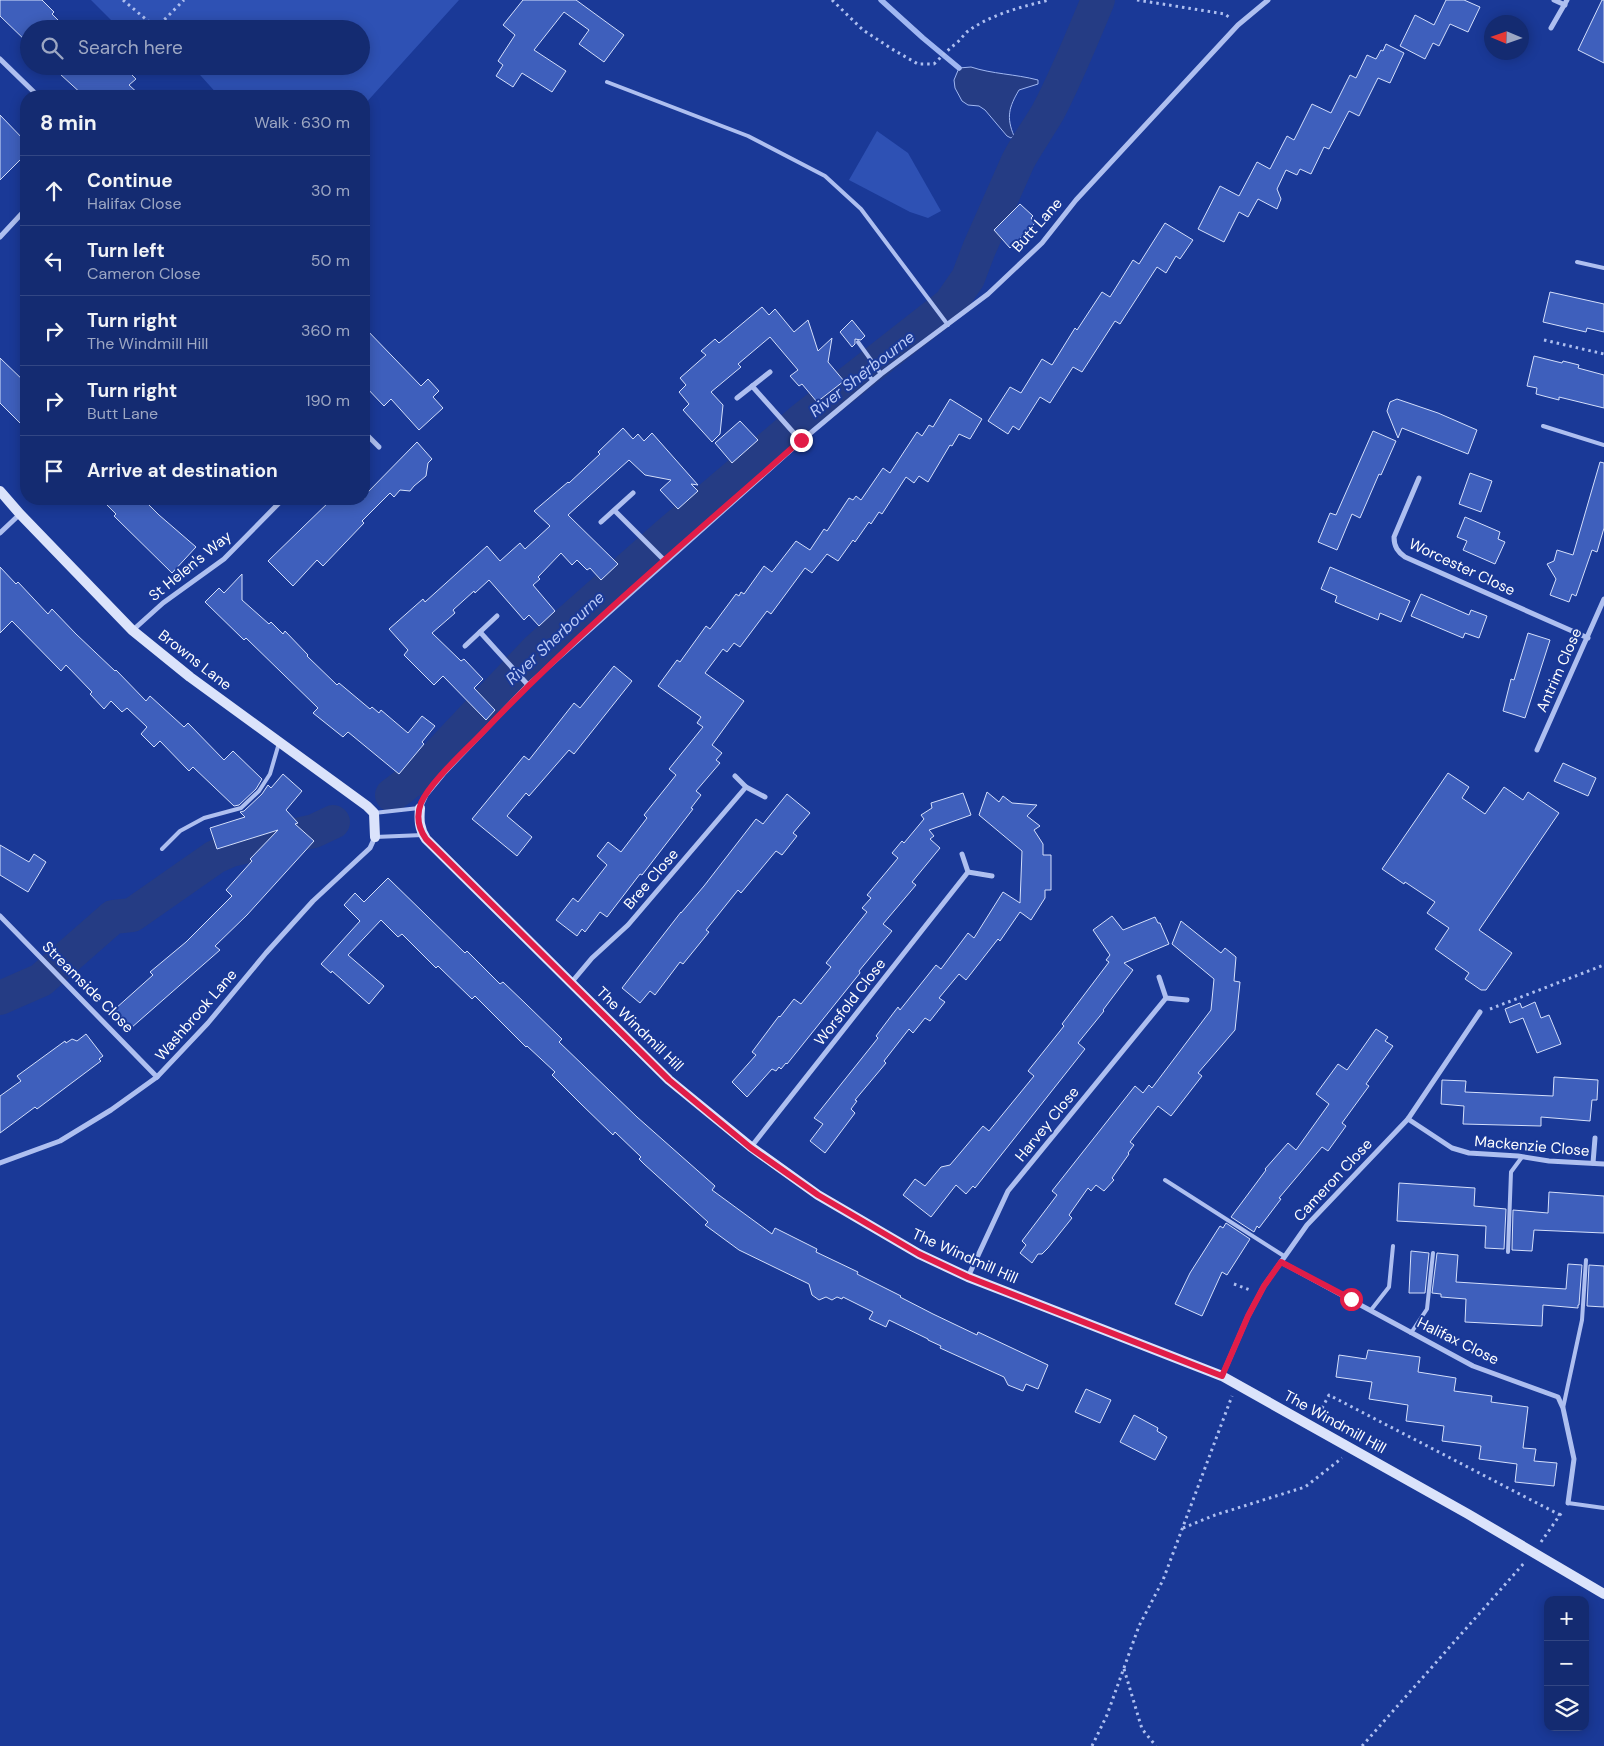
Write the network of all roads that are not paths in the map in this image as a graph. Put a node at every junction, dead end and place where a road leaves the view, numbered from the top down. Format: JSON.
{"nodes":[{"id":1,"x":1268,"y":0,"type":"edge"},
{"id":2,"x":1554,"y":0,"type":"edge"},
{"id":3,"x":1566,"y":2,"type":"edge"},
{"id":4,"x":1551,"y":28,"type":"dead end"},
{"id":5,"x":0,"y":59,"type":"edge"},
{"id":6,"x":607,"y":82,"type":"dead end"},
{"id":7,"x":32,"y":90,"type":"edge"},
{"id":8,"x":20,"y":216,"type":"edge"},
{"id":9,"x":0,"y":237,"type":"edge"},
{"id":10,"x":1577,"y":262,"type":"dead end"},
{"id":11,"x":1604,"y":268,"type":"edge"},
{"id":12,"x":948,"y":325,"type":"junction"},
{"id":13,"x":858,"y":342,"type":"dead end"},
{"id":14,"x":863,"y":368,"type":"dead end"},
{"id":15,"x":770,"y":372,"type":"dead end"},
{"id":16,"x":881,"y":374,"type":"junction"},
{"id":17,"x":873,"y":381,"type":"junction"},
{"id":18,"x":752,"y":386,"type":"junction"},
{"id":19,"x":737,"y":398,"type":"dead end"},
{"id":20,"x":1543,"y":426,"type":"dead end"},
{"id":21,"x":370,"y":438,"type":"edge"},
{"id":22,"x":801,"y":440,"type":"junction"},
{"id":23,"x":1604,"y":445,"type":"edge"},
{"id":24,"x":379,"y":447,"type":"dead end"},
{"id":25,"x":1420,"y":478,"type":"dead end"},
{"id":26,"x":0,"y":491,"type":"edge"},
{"id":27,"x":633,"y":493,"type":"dead end"},
{"id":28,"x":277,"y":505,"type":"edge"},
{"id":29,"x":616,"y":511,"type":"junction"},
{"id":30,"x":20,"y":514,"type":"junction"},
{"id":31,"x":602,"y":522,"type":"dead end"},
{"id":32,"x":0,"y":533,"type":"edge"},
{"id":33,"x":665,"y":561,"type":"junction"},
{"id":34,"x":1604,"y":599,"type":"edge"},
{"id":35,"x":497,"y":616,"type":"dead end"},
{"id":36,"x":132,"y":630,"type":"junction"},
{"id":37,"x":480,"y":632,"type":"junction"},
{"id":38,"x":1588,"y":638,"type":"junction"},
{"id":39,"x":465,"y":646,"type":"dead end"},
{"id":40,"x":528,"y":685,"type":"junction"},
{"id":41,"x":280,"y":742,"type":"junction"},
{"id":42,"x":1537,"y":750,"type":"dead end"},
{"id":43,"x":735,"y":776,"type":"dead end"},
{"id":44,"x":746,"y":787,"type":"junction"},
{"id":45,"x":765,"y":797,"type":"dead end"},
{"id":46,"x":420,"y":808,"type":"junction"},
{"id":47,"x":374,"y":813,"type":"junction"},
{"id":48,"x":423,"y":835,"type":"junction"},
{"id":49,"x":375,"y":837,"type":"junction"},
{"id":50,"x":162,"y":848,"type":"dead end"},
{"id":51,"x":962,"y":854,"type":"dead end"},
{"id":52,"x":968,"y":872,"type":"junction"},
{"id":53,"x":992,"y":876,"type":"dead end"},
{"id":54,"x":0,"y":916,"type":"edge"},
{"id":55,"x":1159,"y":977,"type":"dead end"},
{"id":56,"x":572,"y":983,"type":"junction"},
{"id":57,"x":1166,"y":998,"type":"junction"},
{"id":58,"x":1187,"y":1000,"type":"dead end"},
{"id":59,"x":1480,"y":1012,"type":"road end"},
{"id":60,"x":157,"y":1077,"type":"junction"},
{"id":61,"x":1408,"y":1119,"type":"junction"},
{"id":62,"x":1595,"y":1138,"type":"dead end"},
{"id":63,"x":751,"y":1148,"type":"junction"},
{"id":64,"x":1522,"y":1157,"type":"junction"},
{"id":65,"x":0,"y":1163,"type":"edge"},
{"id":66,"x":1593,"y":1164,"type":"junction"},
{"id":67,"x":1604,"y":1164,"type":"edge"},
{"id":68,"x":1165,"y":1180,"type":"dead end"},
{"id":69,"x":1393,"y":1246,"type":"dead end"},
{"id":70,"x":1508,"y":1252,"type":"dead end"},
{"id":71,"x":1433,"y":1254,"type":"dead end"},
{"id":72,"x":1284,"y":1256,"type":"junction"},
{"id":73,"x":1586,"y":1260,"type":"dead end"},
{"id":74,"x":1281,"y":1262,"type":"junction"},
{"id":75,"x":968,"y":1277,"type":"junction"},
{"id":76,"x":1371,"y":1310,"type":"junction"},
{"id":77,"x":1411,"y":1333,"type":"junction"},
{"id":78,"x":1222,"y":1376,"type":"junction"},
{"id":79,"x":1563,"y":1408,"type":"junction"},
{"id":80,"x":1568,"y":1504,"type":"joint"},
{"id":81,"x":1604,"y":1508,"type":"edge"},
{"id":82,"x":1604,"y":1594,"type":"edge"}],
"edges":[{"from":1,"to":12,"type":"street","name":"Butt Lane"},
{"from":2,"to":3,"type":"street"},
{"from":3,"to":4,"type":"street"},
{"from":5,"to":7,"type":"street"},
{"from":6,"to":12,"type":"lane"},
{"from":8,"to":9,"type":"street"},
{"from":10,"to":11,"type":"lane"},
{"from":12,"to":16,"type":"street","name":"Butt Lane"},
{"from":13,"to":16,"type":"lane"},
{"from":14,"to":17,"type":"lane"},
{"from":15,"to":18,"type":"street"},
{"from":16,"to":17,"type":"street","name":"Butt Lane"},
{"from":17,"to":22,"type":"street","name":"Butt Lane"},
{"from":18,"to":19,"type":"street"},
{"from":18,"to":22,"type":"street"},
{"from":20,"to":23,"type":"lane"},
{"from":21,"to":24,"type":"street"},
{"from":22,"to":33,"type":"street","name":"Butt Lane"},
{"from":25,"to":38,"type":"street","name":"Worcester Close"},
{"from":26,"to":30,"type":"street","name":"Browns Lane"},
{"from":27,"to":29,"type":"street"},
{"from":28,"to":36,"type":"street","name":"St Helen's Way"},
{"from":29,"to":31,"type":"street"},
{"from":29,"to":33,"type":"street"},
{"from":30,"to":32,"type":"street"},
{"from":30,"to":36,"type":"street","name":"Browns Lane"},
{"from":33,"to":40,"type":"street","name":"Butt Lane"},
{"from":34,"to":38,"type":"street","name":"Antrim Close"},
{"from":35,"to":37,"type":"street"},
{"from":36,"to":41,"type":"street","name":"Browns Lane"},
{"from":37,"to":39,"type":"street"},
{"from":37,"to":40,"type":"street"},
{"from":38,"to":42,"type":"street","name":"Antrim Close"},
{"from":40,"to":46,"type":"street","name":"Butt Lane"},
{"from":41,"to":47,"type":"street","name":"Browns Lane"},
{"from":41,"to":50,"type":"lane"},
{"from":43,"to":44,"type":"street"},
{"from":44,"to":45,"type":"street"},
{"from":44,"to":56,"type":"street","name":"Bree Close"},
{"from":46,"to":47,"type":"lane"},
{"from":46,"to":48,"type":"street"},
{"from":47,"to":49,"type":"street"},
{"from":48,"to":49,"type":"lane"},
{"from":48,"to":56,"type":"street","name":"The Windmill Hill"},
{"from":49,"to":60,"type":"street","name":"Washbrook Lane"},
{"from":51,"to":52,"type":"street"},
{"from":52,"to":53,"type":"street"},
{"from":52,"to":63,"type":"street","name":"Worsfold Close"},
{"from":54,"to":60,"type":"street","name":"Streamside Close"},
{"from":55,"to":57,"type":"street"},
{"from":56,"to":63,"type":"street","name":"The Windmill Hill"},
{"from":57,"to":58,"type":"street"},
{"from":57,"to":75,"type":"street","name":"Harvey Close"},
{"from":59,"to":61,"type":"street","name":"Cameron Close"},
{"from":60,"to":65,"type":"street","name":"Washbrook Lane"},
{"from":61,"to":64,"type":"street","name":"Mackenzie Close"},
{"from":61,"to":72,"type":"street","name":"Cameron Close"},
{"from":62,"to":66,"type":"street"},
{"from":63,"to":75,"type":"street","name":"The Windmill Hill"},
{"from":64,"to":66,"type":"street","name":"Mackenzie Close"},
{"from":64,"to":70,"type":"lane"},
{"from":66,"to":67,"type":"street","name":"Mackenzie Close"},
{"from":68,"to":72,"type":"lane"},
{"from":69,"to":76,"type":"lane"},
{"from":71,"to":77,"type":"lane"},
{"from":72,"to":74,"type":"street","name":"Cameron Close"},
{"from":73,"to":79,"type":"lane"},
{"from":74,"to":76,"type":"street","name":"Halifax Close"},
{"from":74,"to":78,"type":"street","name":"Cameron Close"},
{"from":75,"to":78,"type":"street","name":"The Windmill Hill"},
{"from":76,"to":77,"type":"street","name":"Halifax Close"},
{"from":77,"to":79,"type":"street","name":"Halifax Close"},
{"from":78,"to":82,"type":"street","name":"The Windmill Hill"},
{"from":79,"to":80,"type":"street"},
{"from":80,"to":81,"type":"lane"}]}
